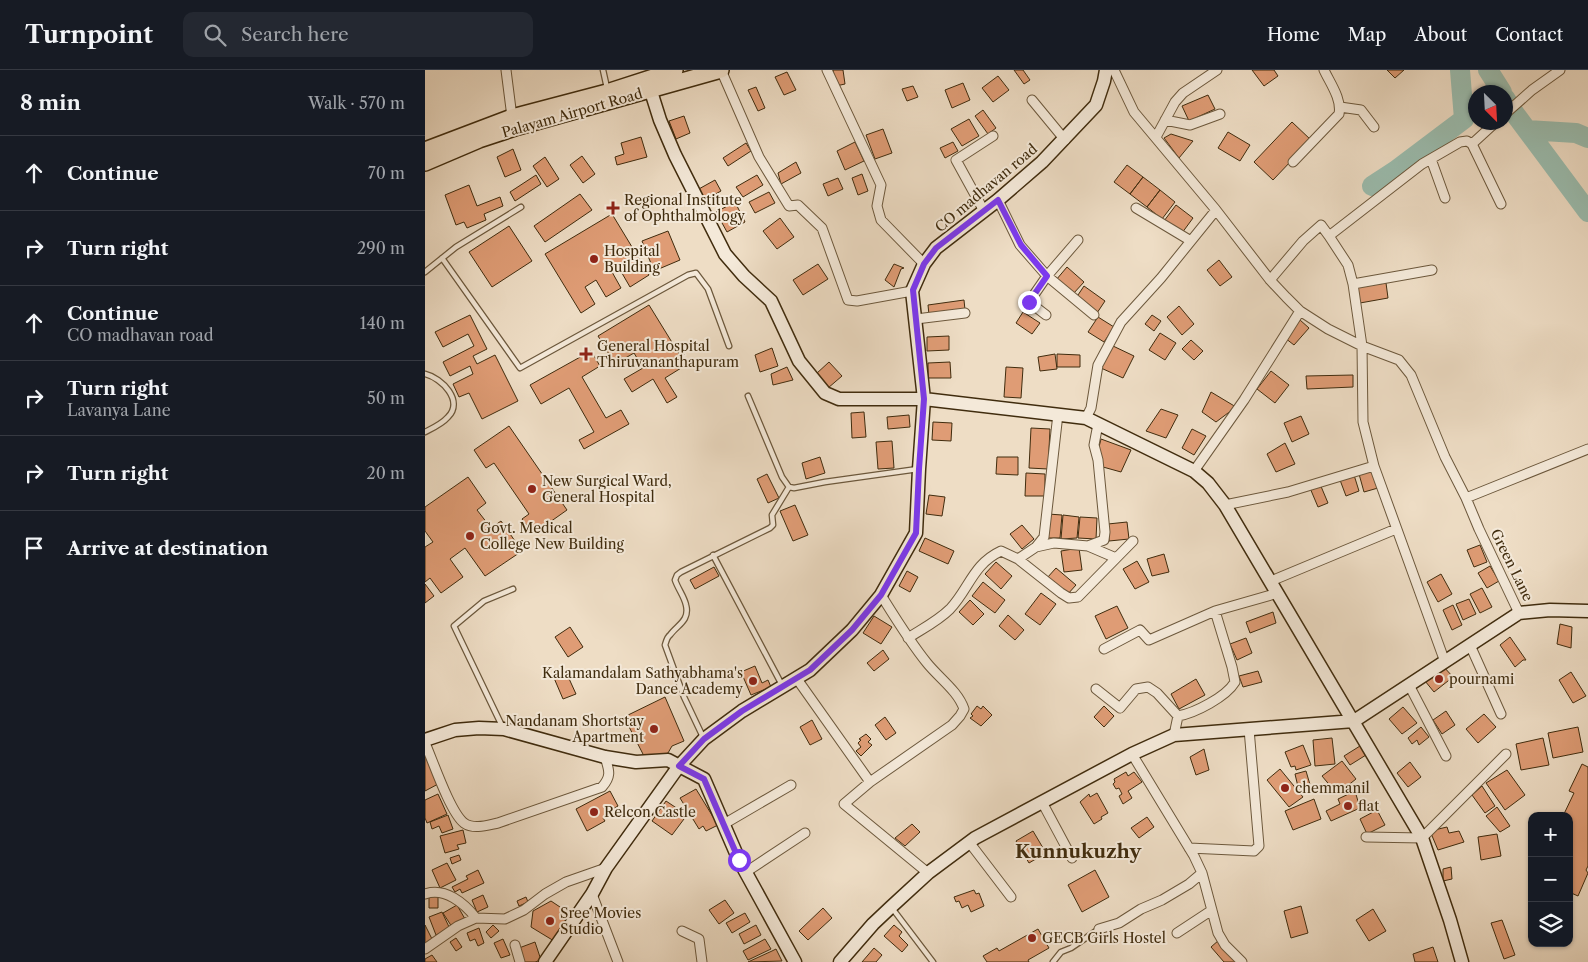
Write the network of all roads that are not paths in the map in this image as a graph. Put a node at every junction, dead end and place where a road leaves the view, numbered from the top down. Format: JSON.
{"nodes":[{"id":1,"x":506,"y":70,"type":"edge"},
{"id":2,"x":603,"y":70,"type":"edge"},
{"id":3,"x":675,"y":70,"type":"edge"},
{"id":4,"x":721,"y":70,"type":"edge"},
{"id":5,"x":827,"y":70,"type":"edge"},
{"id":6,"x":1105,"y":70,"type":"edge"},
{"id":7,"x":1114,"y":70,"type":"edge"},
{"id":8,"x":1217,"y":70,"type":"edge"},
{"id":9,"x":1324,"y":70,"type":"edge"},
{"id":10,"x":1560,"y":70,"type":"edge"},
{"id":11,"x":649,"y":85,"type":"junction"},
{"id":12,"x":607,"y":92,"type":"junction"},
{"id":13,"x":1032,"y":100,"type":"dead end"},
{"id":14,"x":1340,"y":107,"type":"junction"},
{"id":15,"x":1513,"y":107,"type":"edge"},
{"id":16,"x":1220,"y":114,"type":"dead end"},
{"id":17,"x":511,"y":117,"type":"junction"},
{"id":18,"x":1165,"y":120,"type":"junction"},
{"id":19,"x":1374,"y":127,"type":"dead end"},
{"id":20,"x":1487,"y":130,"type":"edge"},
{"id":21,"x":993,"y":136,"type":"dead end"},
{"id":22,"x":1156,"y":137,"type":"junction"},
{"id":23,"x":1065,"y":140,"type":"junction"},
{"id":24,"x":1472,"y":144,"type":"junction"},
{"id":25,"x":425,"y":150,"type":"edge"},
{"id":26,"x":1431,"y":160,"type":"junction"},
{"id":27,"x":1293,"y":162,"type":"dead end"},
{"id":28,"x":425,"y":163,"type":"edge"},
{"id":29,"x":1445,"y":198,"type":"dead end"},
{"id":30,"x":998,"y":200,"type":"junction"},
{"id":31,"x":1501,"y":204,"type":"dead end"},
{"id":32,"x":521,"y":207,"type":"dead end"},
{"id":33,"x":1136,"y":208,"type":"dead end"},
{"id":34,"x":1216,"y":210,"type":"junction"},
{"id":35,"x":984,"y":212,"type":"junction"},
{"id":36,"x":1329,"y":236,"type":"junction"},
{"id":37,"x":1078,"y":240,"type":"dead end"},
{"id":38,"x":1191,"y":241,"type":"junction"},
{"id":39,"x":442,"y":258,"type":"junction"},
{"id":40,"x":924,"y":264,"type":"junction"},
{"id":41,"x":1432,"y":270,"type":"dead end"},
{"id":42,"x":425,"y":272,"type":"edge"},
{"id":43,"x":1047,"y":276,"type":"junction"},
{"id":44,"x":1270,"y":280,"type":"junction"},
{"id":45,"x":1353,"y":284,"type":"junction"},
{"id":46,"x":913,"y":290,"type":"junction"},
{"id":47,"x":1300,"y":311,"type":"junction"},
{"id":48,"x":965,"y":313,"type":"dead end"},
{"id":49,"x":1095,"y":314,"type":"dead end"},
{"id":50,"x":1046,"y":315,"type":"dead end"},
{"id":51,"x":916,"y":319,"type":"junction"},
{"id":52,"x":729,"y":346,"type":"dead end"},
{"id":53,"x":1362,"y":346,"type":"junction"},
{"id":54,"x":425,"y":374,"type":"edge"},
{"id":55,"x":748,"y":396,"type":"dead end"},
{"id":56,"x":924,"y":399,"type":"junction"},
{"id":57,"x":1058,"y":414,"type":"junction"},
{"id":58,"x":1085,"y":418,"type":"junction"},
{"id":59,"x":1098,"y":424,"type":"junction"},
{"id":60,"x":425,"y":432,"type":"edge"},
{"id":61,"x":1588,"y":450,"type":"edge"},
{"id":62,"x":1374,"y":466,"type":"junction"},
{"id":63,"x":919,"y":469,"type":"junction"},
{"id":64,"x":1194,"y":471,"type":"junction"},
{"id":65,"x":789,"y":487,"type":"junction"},
{"id":66,"x":1466,"y":498,"type":"junction"},
{"id":67,"x":1225,"y":505,"type":"junction"},
{"id":68,"x":1396,"y":529,"type":"junction"},
{"id":69,"x":1133,"y":542,"type":"dead end"},
{"id":70,"x":1088,"y":546,"type":"junction"},
{"id":71,"x":1036,"y":547,"type":"junction"},
{"id":72,"x":713,"y":555,"type":"junction"},
{"id":73,"x":1116,"y":558,"type":"junction"},
{"id":74,"x":1018,"y":559,"type":"junction"},
{"id":75,"x":1271,"y":581,"type":"junction"},
{"id":76,"x":513,"y":589,"type":"dead end"},
{"id":77,"x":1278,"y":593,"type":"junction"},
{"id":78,"x":881,"y":595,"type":"junction"},
{"id":79,"x":1215,"y":611,"type":"junction"},
{"id":80,"x":1588,"y":611,"type":"edge"},
{"id":81,"x":1519,"y":613,"type":"junction"},
{"id":82,"x":908,"y":638,"type":"junction"},
{"id":83,"x":1470,"y":645,"type":"junction"},
{"id":84,"x":1104,"y":650,"type":"dead end"},
{"id":85,"x":1445,"y":662,"type":"junction"},
{"id":86,"x":797,"y":679,"type":"junction"},
{"id":87,"x":1409,"y":685,"type":"junction"},
{"id":88,"x":782,"y":686,"type":"junction"},
{"id":89,"x":1096,"y":689,"type":"dead end"},
{"id":90,"x":1501,"y":714,"type":"dead end"},
{"id":91,"x":1179,"y":716,"type":"junction"},
{"id":92,"x":1354,"y":721,"type":"junction"},
{"id":93,"x":504,"y":729,"type":"junction"},
{"id":94,"x":1249,"y":729,"type":"junction"},
{"id":95,"x":1174,"y":735,"type":"junction"},
{"id":96,"x":704,"y":739,"type":"junction"},
{"id":97,"x":425,"y":742,"type":"edge"},
{"id":98,"x":1132,"y":754,"type":"junction"},
{"id":99,"x":1506,"y":754,"type":"dead end"},
{"id":100,"x":1446,"y":756,"type":"dead end"},
{"id":101,"x":605,"y":757,"type":"junction"},
{"id":102,"x":679,"y":766,"type":"junction"},
{"id":103,"x":869,"y":782,"type":"junction"},
{"id":104,"x":791,"y":785,"type":"dead end"},
{"id":105,"x":1042,"y":802,"type":"junction"},
{"id":106,"x":723,"y":824,"type":"junction"},
{"id":107,"x":805,"y":833,"type":"dead end"},
{"id":108,"x":1366,"y":837,"type":"dead end"},
{"id":109,"x":1422,"y":838,"type":"junction"},
{"id":110,"x":969,"y":842,"type":"junction"},
{"id":111,"x":1189,"y":848,"type":"junction"},
{"id":112,"x":1072,"y":858,"type":"dead end"},
{"id":113,"x":606,"y":868,"type":"junction"},
{"id":114,"x":746,"y":872,"type":"junction"},
{"id":115,"x":928,"y":873,"type":"junction"},
{"id":116,"x":1202,"y":873,"type":"junction"},
{"id":117,"x":425,"y":894,"type":"edge"},
{"id":118,"x":592,"y":894,"type":"junction"},
{"id":119,"x":1011,"y":897,"type":"dead end"},
{"id":120,"x":891,"y":906,"type":"junction"},
{"id":121,"x":1212,"y":910,"type":"junction"},
{"id":122,"x":476,"y":918,"type":"junction"},
{"id":123,"x":1099,"y":929,"type":"joint"},
{"id":124,"x":682,"y":931,"type":"dead end"},
{"id":125,"x":1177,"y":933,"type":"dead end"},
{"id":126,"x":515,"y":945,"type":"dead end"},
{"id":127,"x":425,"y":949,"type":"edge"},
{"id":128,"x":520,"y":962,"type":"edge"},
{"id":129,"x":545,"y":962,"type":"edge"},
{"id":130,"x":618,"y":962,"type":"edge"},
{"id":131,"x":703,"y":962,"type":"edge"},
{"id":132,"x":795,"y":962,"type":"edge"},
{"id":133,"x":840,"y":962,"type":"edge"},
{"id":134,"x":933,"y":962,"type":"edge"},
{"id":135,"x":1053,"y":962,"type":"edge"},
{"id":136,"x":1241,"y":962,"type":"edge"},
{"id":137,"x":1462,"y":962,"type":"edge"}],
"edges":[{"from":1,"to":17,"type":"street"},
{"from":2,"to":12,"type":"lane"},
{"from":3,"to":11,"type":"main road","name":"Palayam Airport Road"},
{"from":4,"to":11,"type":"main road","name":"Palayam Airport Road"},
{"from":4,"to":46,"type":"street"},
{"from":5,"to":40,"type":"street"},
{"from":6,"to":23,"type":"street","name":"CO madhavan road"},
{"from":7,"to":22,"type":"street","name":"Green Lane"},
{"from":8,"to":18,"type":"street"},
{"from":9,"to":14,"type":"street"},
{"from":10,"to":15,"type":"street"},
{"from":11,"to":12,"type":"main road","name":"Palayam Airport Road"},
{"from":11,"to":28,"type":"main road","name":"Palayam Airport Road"},
{"from":11,"to":56,"type":"street"},
{"from":12,"to":17,"type":"main road","name":"Palayam Airport Road"},
{"from":13,"to":23,"type":"street"},
{"from":14,"to":19,"type":"street"},
{"from":14,"to":27,"type":"street"},
{"from":16,"to":18,"type":"street"},
{"from":17,"to":25,"type":"main road","name":"Palayam Airport Road"},
{"from":18,"to":22,"type":"street"},
{"from":20,"to":24,"type":"street"},
{"from":21,"to":35,"type":"street"},
{"from":22,"to":34,"type":"street","name":"Green Lane"},
{"from":23,"to":30,"type":"street","name":"CO madhavan road"},
{"from":24,"to":26,"type":"street"},
{"from":24,"to":31,"type":"street"},
{"from":26,"to":29,"type":"street"},
{"from":26,"to":36,"type":"street"},
{"from":30,"to":35,"type":"street","name":"CO madhavan road"},
{"from":30,"to":43,"type":"street"},
{"from":32,"to":39,"type":"lane"},
{"from":33,"to":38,"type":"street"},
{"from":34,"to":38,"type":"street"},
{"from":34,"to":44,"type":"street","name":"Green Lane"},
{"from":35,"to":40,"type":"street","name":"CO madhavan road"},
{"from":36,"to":44,"type":"street"},
{"from":36,"to":45,"type":"street"},
{"from":37,"to":43,"type":"street"},
{"from":38,"to":58,"type":"street"},
{"from":39,"to":42,"type":"lane"},
{"from":39,"to":52,"type":"lane"},
{"from":40,"to":46,"type":"street","name":"CO madhavan road"},
{"from":41,"to":45,"type":"street"},
{"from":43,"to":49,"type":"street"},
{"from":43,"to":50,"type":"street"},
{"from":44,"to":47,"type":"street","name":"Green Lane"},
{"from":45,"to":53,"type":"street"},
{"from":46,"to":51,"type":"street","name":"CO madhavan road"},
{"from":47,"to":53,"type":"street","name":"Green Lane"},
{"from":47,"to":64,"type":"street"},
{"from":48,"to":51,"type":"street"},
{"from":51,"to":56,"type":"street","name":"CO madhavan road"},
{"from":53,"to":62,"type":"street"},
{"from":53,"to":66,"type":"street","name":"Green Lane"},
{"from":54,"to":60,"type":"lane"},
{"from":55,"to":65,"type":"lane"},
{"from":56,"to":57,"type":"street"},
{"from":56,"to":63,"type":"street","name":"CO madhavan road"},
{"from":57,"to":58,"type":"street"},
{"from":57,"to":71,"type":"street"},
{"from":58,"to":59,"type":"street"},
{"from":59,"to":64,"type":"street"},
{"from":59,"to":70,"type":"street"},
{"from":61,"to":66,"type":"street"},
{"from":62,"to":67,"type":"street"},
{"from":62,"to":68,"type":"street"},
{"from":63,"to":65,"type":"lane"},
{"from":63,"to":78,"type":"street","name":"CO madhavan road"},
{"from":64,"to":67,"type":"street"},
{"from":65,"to":72,"type":"lane"},
{"from":66,"to":81,"type":"street","name":"Green Lane"},
{"from":67,"to":75,"type":"street"},
{"from":68,"to":75,"type":"street"},
{"from":68,"to":85,"type":"street"},
{"from":69,"to":73,"type":"street"},
{"from":70,"to":71,"type":"street"},
{"from":70,"to":73,"type":"street"},
{"from":71,"to":74,"type":"street"},
{"from":72,"to":88,"type":"lane"},
{"from":72,"to":96,"type":"lane"},
{"from":73,"to":74,"type":"street"},
{"from":74,"to":82,"type":"street"},
{"from":75,"to":77,"type":"street"},
{"from":76,"to":93,"type":"lane"},
{"from":77,"to":79,"type":"street"},
{"from":77,"to":92,"type":"street"},
{"from":78,"to":82,"type":"street"},
{"from":78,"to":86,"type":"street","name":"CO madhavan road"},
{"from":79,"to":84,"type":"street"},
{"from":79,"to":91,"type":"street"},
{"from":80,"to":81,"type":"street"},
{"from":81,"to":83,"type":"street"},
{"from":82,"to":103,"type":"street"},
{"from":83,"to":85,"type":"street"},
{"from":83,"to":90,"type":"street"},
{"from":85,"to":87,"type":"street"},
{"from":86,"to":88,"type":"street","name":"CO madhavan road"},
{"from":86,"to":103,"type":"street"},
{"from":87,"to":92,"type":"street"},
{"from":87,"to":100,"type":"street"},
{"from":88,"to":96,"type":"street","name":"CO madhavan road"},
{"from":89,"to":91,"type":"street"},
{"from":91,"to":95,"type":"street"},
{"from":92,"to":94,"type":"street"},
{"from":92,"to":109,"type":"street"},
{"from":93,"to":97,"type":"street"},
{"from":93,"to":101,"type":"street"},
{"from":94,"to":95,"type":"street"},
{"from":94,"to":111,"type":"street"},
{"from":95,"to":98,"type":"street"},
{"from":96,"to":102,"type":"street","name":"CO madhavan road"},
{"from":97,"to":101,"type":"street"},
{"from":98,"to":105,"type":"street"},
{"from":98,"to":111,"type":"street"},
{"from":99,"to":109,"type":"street"},
{"from":101,"to":102,"type":"street"},
{"from":102,"to":106,"type":"street"},
{"from":102,"to":113,"type":"street","name":"CO madhavan road"},
{"from":103,"to":115,"type":"street"},
{"from":104,"to":106,"type":"street"},
{"from":105,"to":110,"type":"street"},
{"from":105,"to":112,"type":"street"},
{"from":106,"to":114,"type":"street"},
{"from":107,"to":114,"type":"street"},
{"from":108,"to":109,"type":"street"},
{"from":109,"to":137,"type":"street"},
{"from":110,"to":115,"type":"street"},
{"from":110,"to":119,"type":"street"},
{"from":111,"to":116,"type":"street"},
{"from":113,"to":118,"type":"street","name":"CO madhavan road"},
{"from":113,"to":122,"type":"street"},
{"from":114,"to":132,"type":"street"},
{"from":115,"to":120,"type":"street"},
{"from":116,"to":121,"type":"street"},
{"from":116,"to":123,"type":"street"},
{"from":117,"to":122,"type":"street"},
{"from":118,"to":129,"type":"street","name":"CO madhavan road"},
{"from":118,"to":130,"type":"street"},
{"from":120,"to":133,"type":"street"},
{"from":120,"to":134,"type":"lane"},
{"from":121,"to":125,"type":"street"},
{"from":121,"to":136,"type":"street"},
{"from":122,"to":127,"type":"street"},
{"from":123,"to":135,"type":"lane"},
{"from":124,"to":131,"type":"street"},
{"from":126,"to":128,"type":"street"}]}
